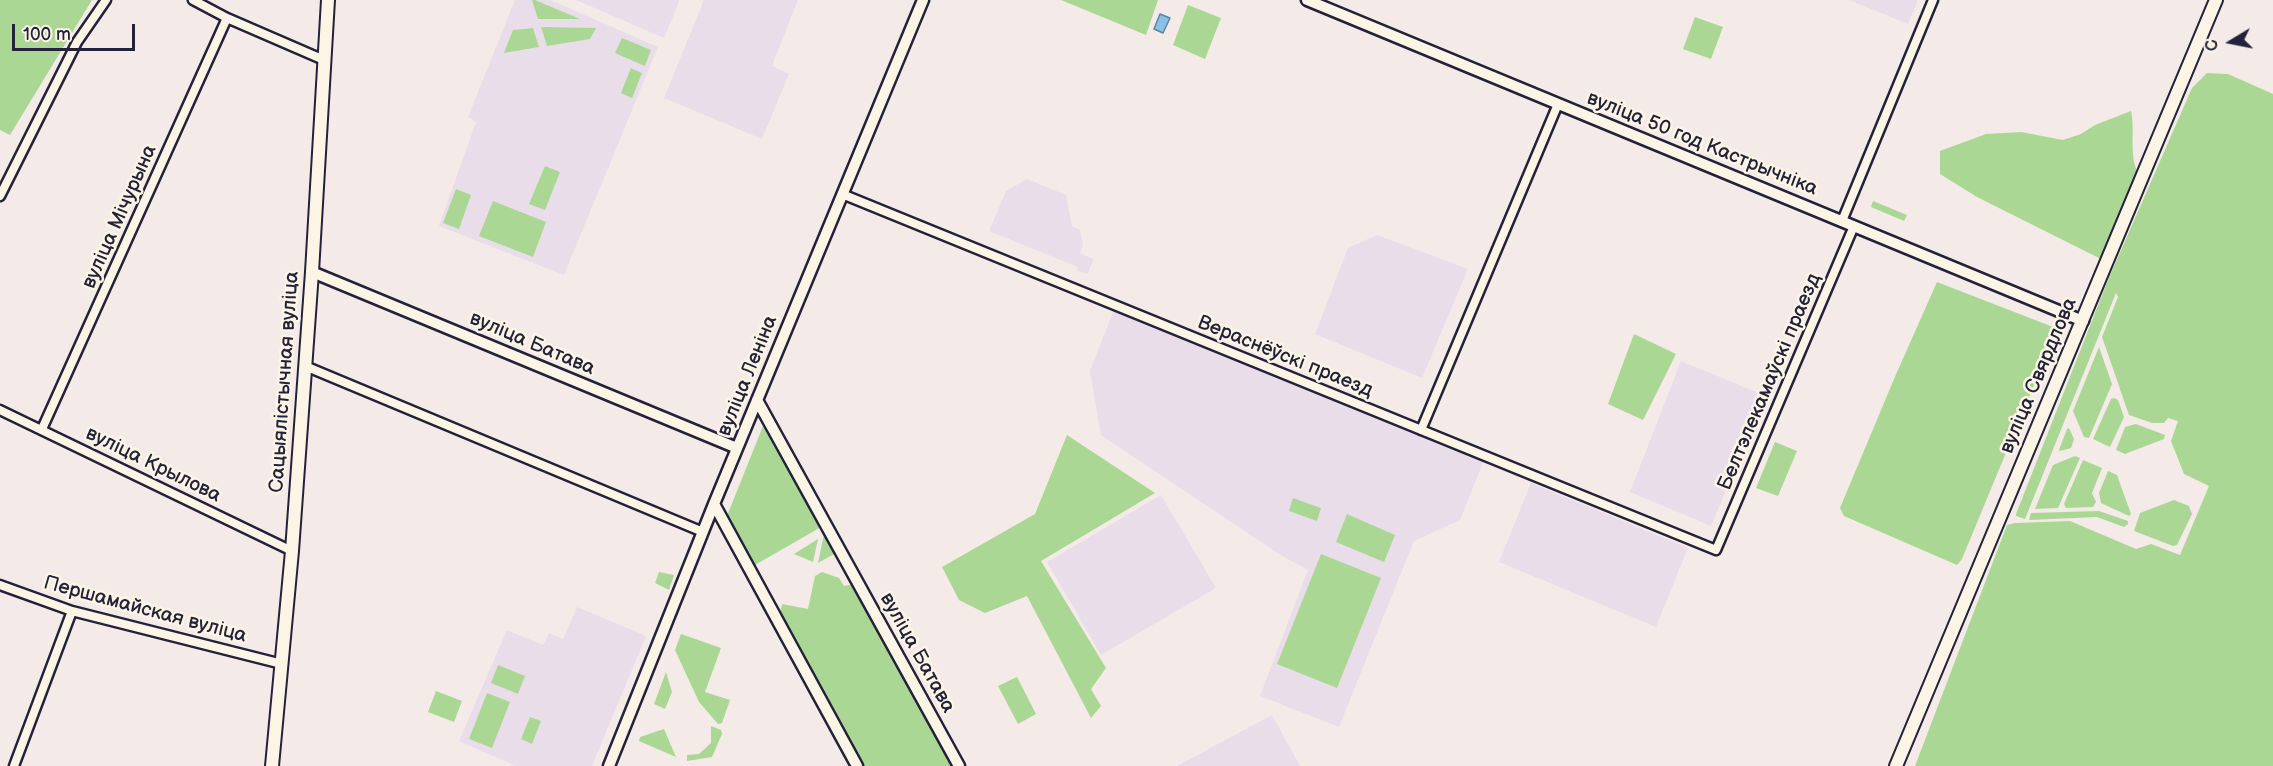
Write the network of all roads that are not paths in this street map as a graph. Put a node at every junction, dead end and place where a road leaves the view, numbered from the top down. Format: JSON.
{"nodes":[{"id":1,"x":106,"y":0,"type":"edge"},
{"id":2,"x":193,"y":0,"type":"edge"},
{"id":3,"x":328,"y":0,"type":"edge"},
{"id":4,"x":923,"y":0,"type":"edge"},
{"id":5,"x":1307,"y":0,"type":"edge"},
{"id":6,"x":1933,"y":0,"type":"edge"},
{"id":7,"x":2217,"y":0,"type":"edge"},
{"id":8,"x":227,"y":18,"type":"junction"},
{"id":9,"x":324,"y":60,"type":"junction"},
{"id":10,"x":1558,"y":104,"type":"junction"},
{"id":11,"x":842,"y":194,"type":"junction"},
{"id":12,"x":0,"y":196,"type":"edge"},
{"id":13,"x":1842,"y":221,"type":"junction"},
{"id":14,"x":1854,"y":226,"type":"junction"},
{"id":15,"x":312,"y":272,"type":"junction"},
{"id":16,"x":2083,"y":321,"type":"junction"},
{"id":17,"x":305,"y":366,"type":"junction"},
{"id":18,"x":757,"y":400,"type":"junction"},
{"id":19,"x":0,"y":410,"type":"edge"},
{"id":20,"x":42,"y":429,"type":"junction"},
{"id":21,"x":1421,"y":430,"type":"junction"},
{"id":22,"x":737,"y":448,"type":"junction"},
{"id":23,"x":714,"y":504,"type":"junction"},
{"id":24,"x":703,"y":532,"type":"junction"},
{"id":25,"x":1716,"y":550,"type":"joint"},
{"id":26,"x":292,"y":551,"type":"junction"},
{"id":27,"x":0,"y":585,"type":"edge"},
{"id":28,"x":72,"y":611,"type":"junction"},
{"id":29,"x":282,"y":663,"type":"junction"},
{"id":30,"x":14,"y":766,"type":"edge"},
{"id":31,"x":272,"y":766,"type":"edge"},
{"id":32,"x":609,"y":766,"type":"edge"},
{"id":33,"x":857,"y":766,"type":"edge"},
{"id":34,"x":959,"y":766,"type":"edge"},
{"id":35,"x":1896,"y":766,"type":"edge"}],
"edges":[{"from":1,"to":12,"type":"street"},
{"from":2,"to":8,"type":"street"},
{"from":3,"to":9,"type":"main road","name":"Сацыялістычная вуліца"},
{"from":4,"to":11,"type":"street","name":"вуліца Леніна"},
{"from":5,"to":10,"type":"street","name":"вуліца 50 год Кастрычніка"},
{"from":6,"to":13,"type":"street"},
{"from":7,"to":16,"type":"main road","name":"вуліца Свярдлова"},
{"from":8,"to":9,"type":"street"},
{"from":8,"to":20,"type":"street","name":"вуліца Мічурына"},
{"from":9,"to":15,"type":"main road","name":"Сацыялістычная вуліца"},
{"from":10,"to":13,"type":"street","name":"вуліца 50 год Кастрычніка"},
{"from":10,"to":21,"type":"street"},
{"from":11,"to":18,"type":"street","name":"вуліца Леніна"},
{"from":11,"to":21,"type":"street","name":"Вераснёўскі праезд"},
{"from":13,"to":14,"type":"street","name":"вуліца 50 год Кастрычніка"},
{"from":14,"to":16,"type":"street","name":"вуліца 50 год Кастрычніка"},
{"from":14,"to":25,"type":"street","name":"Белтэлекамаўскі праезд"},
{"from":15,"to":17,"type":"main road","name":"Сацыялістычная вуліца"},
{"from":15,"to":22,"type":"street","name":"вуліца Батава"},
{"from":16,"to":35,"type":"main road","name":"вуліца Свярдлова"},
{"from":17,"to":24,"type":"street"},
{"from":17,"to":26,"type":"main road","name":"Сацыялістычная вуліца"},
{"from":18,"to":22,"type":"street","name":"вуліца Леніна"},
{"from":18,"to":34,"type":"street","name":"вуліца Батава"},
{"from":19,"to":20,"type":"street","name":"вуліца Крылова"},
{"from":20,"to":26,"type":"street","name":"вуліца Крылова"},
{"from":21,"to":25,"type":"street","name":"Вераснёўскі праезд"},
{"from":22,"to":23,"type":"street","name":"вуліца Леніна"},
{"from":23,"to":24,"type":"street","name":"вуліца Леніна"},
{"from":23,"to":33,"type":"street"},
{"from":24,"to":32,"type":"street","name":"вуліца Леніна"},
{"from":26,"to":29,"type":"main road","name":"Сацыялістычная вуліца"},
{"from":27,"to":28,"type":"street","name":"Першамайская вуліца"},
{"from":28,"to":29,"type":"street","name":"Першамайская вуліца"},
{"from":28,"to":30,"type":"street"},
{"from":29,"to":31,"type":"main road","name":"Сацыялістычная вуліца"}]}
